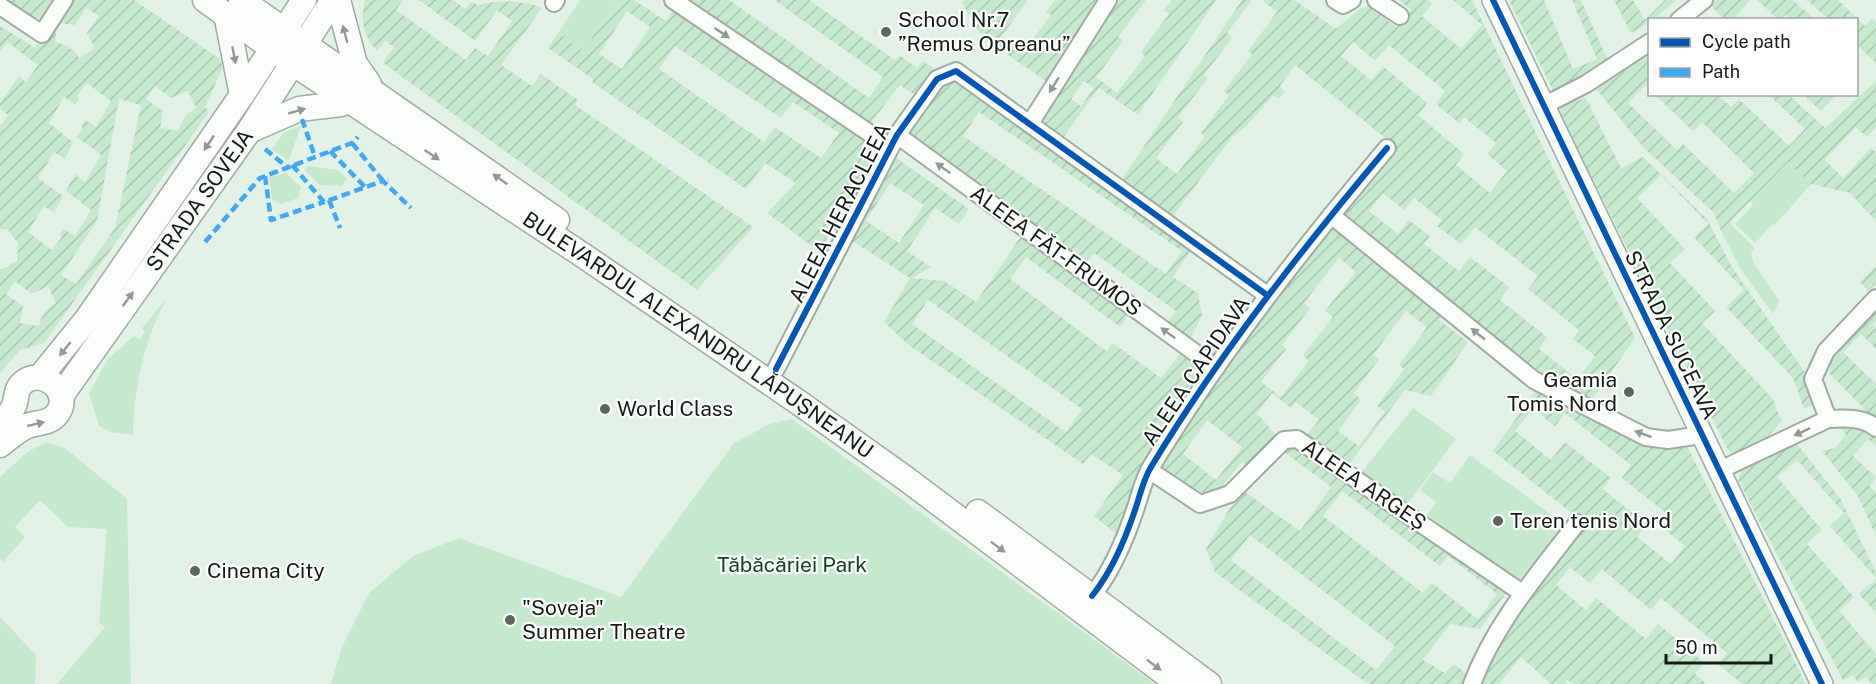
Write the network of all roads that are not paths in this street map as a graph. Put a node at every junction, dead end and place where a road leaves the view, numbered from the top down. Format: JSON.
{"nodes":[{"id":1,"x":64,"y":0,"type":"edge"},
{"id":2,"x":205,"y":0,"type":"edge"},
{"id":3,"x":304,"y":0,"type":"edge"},
{"id":4,"x":333,"y":0,"type":"edge"},
{"id":5,"x":338,"y":0,"type":"edge"},
{"id":6,"x":673,"y":0,"type":"edge"},
{"id":7,"x":1108,"y":0,"type":"edge"},
{"id":8,"x":1335,"y":0,"type":"edge"},
{"id":9,"x":1352,"y":0,"type":"edge"},
{"id":10,"x":1376,"y":0,"type":"edge"},
{"id":11,"x":1492,"y":0,"type":"edge"},
{"id":12,"x":1704,"y":0,"type":"edge"},
{"id":13,"x":244,"y":4,"type":"edge"},
{"id":14,"x":0,"y":6,"type":"edge"},
{"id":15,"x":1400,"y":16,"type":"dead end"},
{"id":16,"x":1682,"y":18,"type":"edge"},
{"id":17,"x":278,"y":40,"type":"junction"},
{"id":18,"x":1648,"y":43,"type":"edge"},
{"id":19,"x":300,"y":55,"type":"junction"},
{"id":20,"x":242,"y":95,"type":"junction"},
{"id":21,"x":384,"y":98,"type":"junction"},
{"id":22,"x":347,"y":100,"type":"junction"},
{"id":23,"x":1543,"y":106,"type":"junction"},
{"id":24,"x":1031,"y":122,"type":"junction"},
{"id":25,"x":249,"y":131,"type":"junction"},
{"id":26,"x":893,"y":141,"type":"junction"},
{"id":27,"x":1387,"y":148,"type":"dead end"},
{"id":28,"x":1331,"y":215,"type":"junction"},
{"id":29,"x":1268,"y":295,"type":"junction"},
{"id":30,"x":1876,"y":298,"type":"edge"},
{"id":31,"x":1216,"y":368,"type":"junction"},
{"id":32,"x":776,"y":369,"type":"junction"},
{"id":33,"x":40,"y":377,"type":"junction"},
{"id":34,"x":61,"y":396,"type":"junction"},
{"id":35,"x":1828,"y":419,"type":"junction"},
{"id":36,"x":0,"y":427,"type":"edge"},
{"id":37,"x":1876,"y":428,"type":"edge"},
{"id":38,"x":1701,"y":435,"type":"junction"},
{"id":39,"x":0,"y":445,"type":"edge"},
{"id":40,"x":1149,"y":470,"type":"junction"},
{"id":41,"x":1718,"y":471,"type":"junction"},
{"id":42,"x":1578,"y":523,"type":"dead end"},
{"id":43,"x":1522,"y":593,"type":"junction"},
{"id":44,"x":1092,"y":596,"type":"junction"},
{"id":45,"x":1179,"y":684,"type":"edge"},
{"id":46,"x":1209,"y":684,"type":"edge"},
{"id":47,"x":1472,"y":684,"type":"edge"},
{"id":48,"x":1822,"y":684,"type":"edge"}],
"edges":[{"from":1,"to":14,"type":"street"},
{"from":2,"to":13,"type":"main road","name":"BULEVARDUL ALEXANDRU LĂPUȘNEANU"},
{"from":3,"to":17,"type":"main road","name":"STRADA SOVEJA"},
{"from":4,"to":19,"type":"main road","name":"STRADA SOVEJA"},
{"from":21,"to":5,"type":"main road","one_way":true},
{"from":6,"to":26,"type":"street","name":"ALEEA FĂT-FRUMOS","one_way":true},
{"from":7,"to":24,"type":"street","one_way":true},
{"from":8,"to":9,"type":"street"},
{"from":10,"to":15,"type":"street"},
{"from":11,"to":23,"type":"street","name":"STRADA SUCEAVA"},
{"from":12,"to":16,"type":"street"},
{"from":13,"to":17,"type":"main road","name":"BULEVARDUL ALEXANDRU LĂPUȘNEANU"},
{"from":13,"to":20,"type":"main road","one_way":true},
{"from":17,"to":19,"type":"main road","name":"BULEVARDUL ALEXANDRU LĂPUȘNEANU"},
{"from":17,"to":20,"type":"main road","name":"STRADA SOVEJA"},
{"from":18,"to":23,"type":"street"},
{"from":19,"to":21,"type":"main road","name":"BULEVARDUL ALEXANDRU LĂPUȘNEANU"},
{"from":19,"to":22,"type":"main road","name":"BULEVARDUL ALEXANDRU LĂPUȘNEANU"},
{"from":19,"to":25,"type":"main road","name":"STRADA SOVEJA"},
{"from":20,"to":33,"type":"main road","name":"STRADA SOVEJA","one_way":true},
{"from":32,"to":21,"type":"main road","name":"BULEVARDUL ALEXANDRU LĂPUȘNEANU","one_way":true},
{"from":25,"to":22,"type":"main road","one_way":true},
{"from":22,"to":45,"type":"main road","name":"BULEVARDUL ALEXANDRU LĂPUȘNEANU","one_way":true},
{"from":23,"to":38,"type":"street","name":"STRADA SUCEAVA"},
{"from":24,"to":26,"type":"street","name":"ALEEA HERACLEEA"},
{"from":24,"to":29,"type":"street","name":"ALEEA CAPIDAVA"},
{"from":34,"to":25,"type":"main road","name":"STRADA SOVEJA","one_way":true},
{"from":31,"to":26,"type":"street","name":"ALEEA FĂT-FRUMOS","one_way":true},
{"from":26,"to":32,"type":"street","name":"ALEEA HERACLEEA"},
{"from":27,"to":28,"type":"street","name":"ALEEA CAPIDAVA"},
{"from":28,"to":29,"type":"street","name":"ALEEA CAPIDAVA"},
{"from":38,"to":28,"type":"street","one_way":true},
{"from":29,"to":31,"type":"street","name":"ALEEA CAPIDAVA"},
{"from":30,"to":35,"type":"street"},
{"from":31,"to":40,"type":"street","name":"ALEEA CAPIDAVA"},
{"from":32,"to":44,"type":"main road","name":"BULEVARDUL ALEXANDRU LĂPUȘNEANU"},
{"from":33,"to":34,"type":"main road"},
{"from":33,"to":36,"type":"main road","name":"STRADA SOVEJA"},
{"from":39,"to":34,"type":"main road","name":"STRADA SOVEJA","one_way":true},
{"from":35,"to":37,"type":"street"},
{"from":35,"to":41,"type":"street","one_way":true},
{"from":38,"to":41,"type":"street","name":"STRADA SUCEAVA"},
{"from":40,"to":43,"type":"street","name":"ALEEA ARGEȘ"},
{"from":40,"to":44,"type":"street","name":"ALEEA CAPIDAVA"},
{"from":41,"to":48,"type":"street","name":"STRADA SUCEAVA"},
{"from":42,"to":43,"type":"street"},
{"from":43,"to":47,"type":"street"},
{"from":44,"to":46,"type":"main road","name":"BULEVARDUL ALEXANDRU LĂPUȘNEANU"}]}
